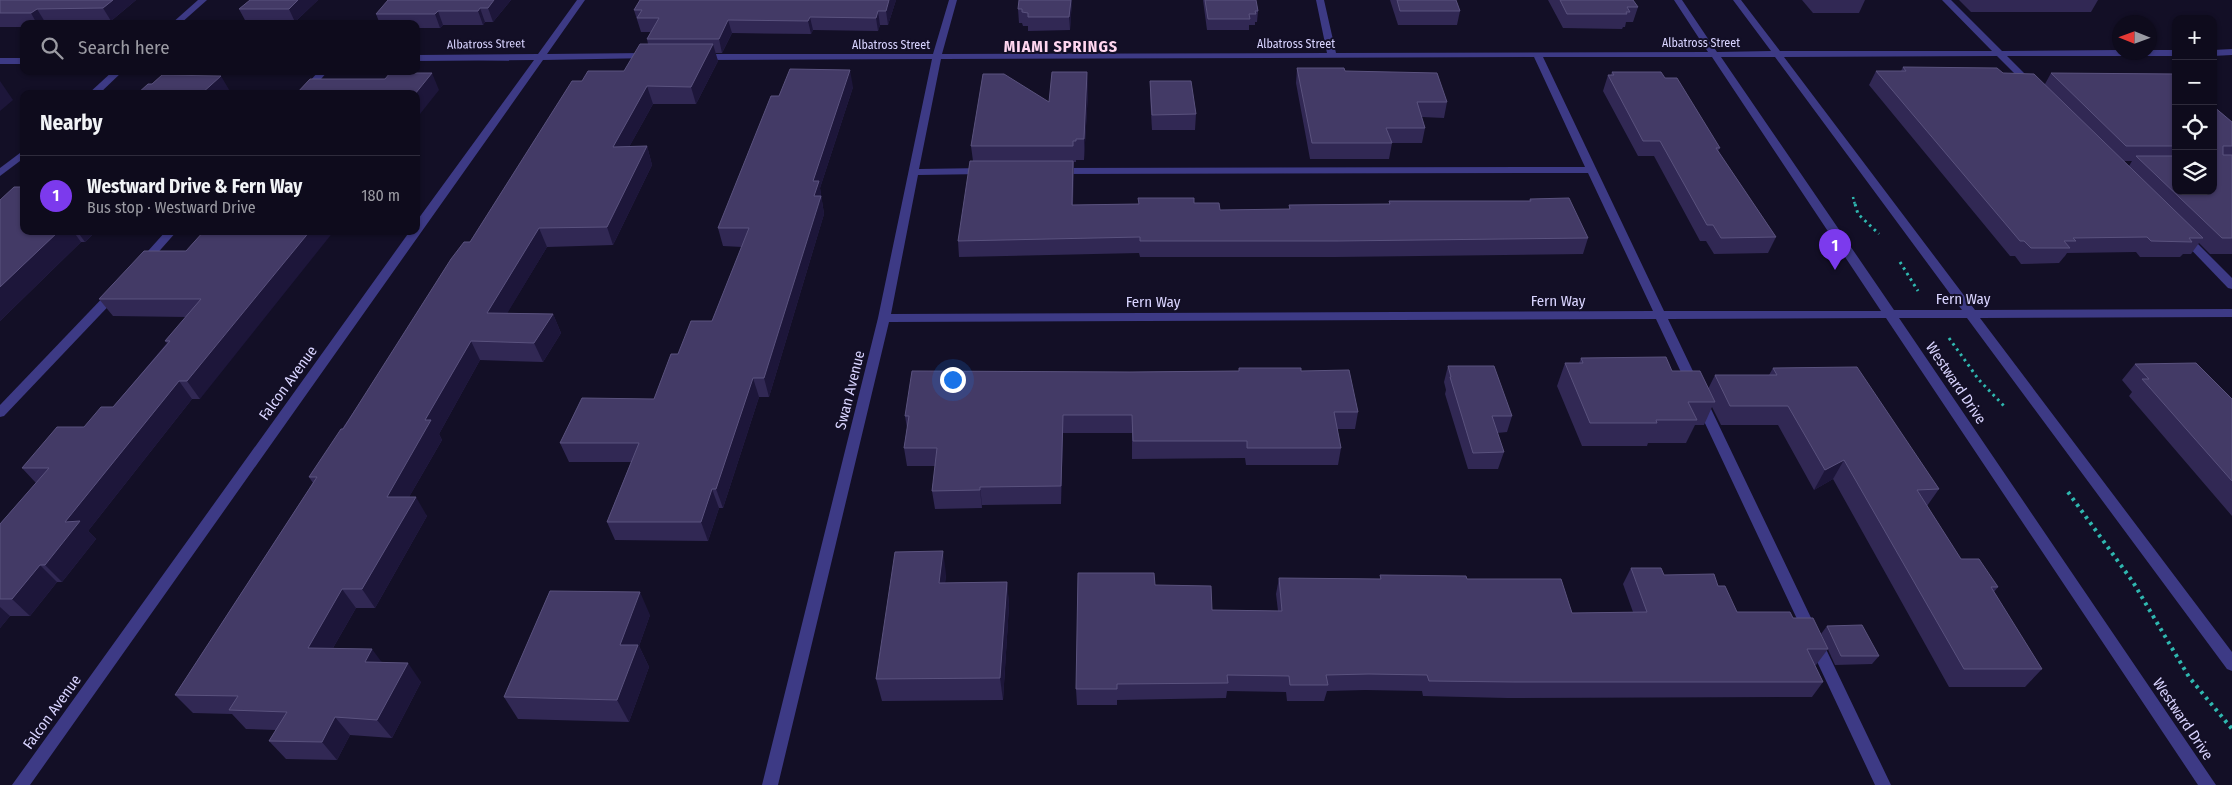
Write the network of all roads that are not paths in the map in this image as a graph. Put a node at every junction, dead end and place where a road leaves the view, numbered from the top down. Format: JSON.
{"nodes":[{"id":1,"x":203,"y":0,"type":"edge"},
{"id":2,"x":581,"y":0,"type":"edge"},
{"id":3,"x":952,"y":0,"type":"edge"},
{"id":4,"x":1320,"y":0,"type":"edge"},
{"id":5,"x":1678,"y":0,"type":"edge"},
{"id":6,"x":1737,"y":0,"type":"edge"},
{"id":7,"x":1946,"y":0,"type":"edge"},
{"id":8,"x":180,"y":20,"type":"edge"},
{"id":9,"x":2217,"y":52,"type":"edge"},
{"id":10,"x":2232,"y":52,"type":"edge"},
{"id":11,"x":2172,"y":53,"type":"edge"},
{"id":12,"x":1777,"y":54,"type":"junction"},
{"id":13,"x":2000,"y":54,"type":"junction"},
{"id":14,"x":1536,"y":55,"type":"junction"},
{"id":15,"x":1714,"y":55,"type":"junction"},
{"id":16,"x":542,"y":56,"type":"junction"},
{"id":17,"x":661,"y":56,"type":"edge"},
{"id":18,"x":690,"y":56,"type":"edge"},
{"id":19,"x":1332,"y":56,"type":"junction"},
{"id":20,"x":938,"y":57,"type":"junction"},
{"id":21,"x":420,"y":58,"type":"edge"},
{"id":22,"x":0,"y":61,"type":"edge"},
{"id":23,"x":20,"y":61,"type":"edge"},
{"id":24,"x":114,"y":75,"type":"edge"},
{"id":25,"x":320,"y":75,"type":"edge"},
{"id":26,"x":2036,"y":89,"type":"edge"},
{"id":27,"x":97,"y":90,"type":"edge"},
{"id":28,"x":307,"y":90,"type":"edge"},
{"id":29,"x":20,"y":156,"type":"edge"},
{"id":30,"x":1591,"y":170,"type":"junction"},
{"id":31,"x":994,"y":171,"type":"edge"},
{"id":32,"x":1044,"y":171,"type":"edge"},
{"id":33,"x":914,"y":172,"type":"junction"},
{"id":34,"x":0,"y":173,"type":"edge"},
{"id":35,"x":420,"y":226,"type":"edge"},
{"id":36,"x":2176,"y":229,"type":"edge"},
{"id":37,"x":168,"y":235,"type":"edge"},
{"id":38,"x":414,"y":235,"type":"edge"},
{"id":39,"x":2232,"y":284,"type":"edge"},
{"id":40,"x":2232,"y":313,"type":"edge"},
{"id":41,"x":1889,"y":314,"type":"junction"},
{"id":42,"x":1972,"y":314,"type":"junction"},
{"id":43,"x":1660,"y":315,"type":"junction"},
{"id":44,"x":884,"y":318,"type":"junction"},
{"id":45,"x":0,"y":413,"type":"edge"},
{"id":46,"x":2232,"y":664,"type":"edge"},
{"id":47,"x":20,"y":785,"type":"edge"},
{"id":48,"x":770,"y":785,"type":"edge"},
{"id":49,"x":1883,"y":785,"type":"edge"},
{"id":50,"x":2208,"y":785,"type":"edge"}],
"edges":[{"from":1,"to":8,"type":"street"},
{"from":2,"to":16,"type":"street","name":"Falcon Avenue"},
{"from":3,"to":20,"type":"street","name":"Swan Avenue"},
{"from":4,"to":19,"type":"street"},
{"from":5,"to":15,"type":"street","name":"Westward Drive"},
{"from":6,"to":12,"type":"street"},
{"from":7,"to":13,"type":"street"},
{"from":9,"to":10,"type":"street"},
{"from":11,"to":13,"type":"street","name":"Albatross Street"},
{"from":12,"to":13,"type":"street","name":"Albatross Street"},
{"from":12,"to":15,"type":"street","name":"Albatross Street"},
{"from":12,"to":42,"type":"street"},
{"from":13,"to":26,"type":"street"},
{"from":14,"to":15,"type":"street","name":"Albatross Street"},
{"from":14,"to":19,"type":"street","name":"Albatross Street"},
{"from":14,"to":30,"type":"street"},
{"from":15,"to":41,"type":"street","name":"Westward Drive"},
{"from":16,"to":17,"type":"street","name":"Albatross Street"},
{"from":16,"to":21,"type":"street","name":"Albatross Street"},
{"from":16,"to":35,"type":"street","name":"Falcon Avenue"},
{"from":18,"to":20,"type":"street","name":"Albatross Street"},
{"from":19,"to":20,"type":"street","name":"Albatross Street"},
{"from":20,"to":33,"type":"street","name":"Swan Avenue"},
{"from":22,"to":23,"type":"street"},
{"from":24,"to":27,"type":"street"},
{"from":25,"to":28,"type":"street"},
{"from":29,"to":34,"type":"street"},
{"from":30,"to":32,"type":"street"},
{"from":30,"to":43,"type":"street"},
{"from":31,"to":33,"type":"street"},
{"from":33,"to":44,"type":"street","name":"Swan Avenue"},
{"from":36,"to":39,"type":"street"},
{"from":37,"to":45,"type":"street"},
{"from":38,"to":47,"type":"street","name":"Falcon Avenue"},
{"from":40,"to":42,"type":"street","name":"Fern Way"},
{"from":41,"to":42,"type":"street","name":"Fern Way"},
{"from":41,"to":43,"type":"street","name":"Fern Way"},
{"from":41,"to":50,"type":"street","name":"Westward Drive"},
{"from":42,"to":46,"type":"street"},
{"from":43,"to":44,"type":"street","name":"Fern Way"},
{"from":43,"to":49,"type":"street"},
{"from":44,"to":48,"type":"street","name":"Swan Avenue"}]}
